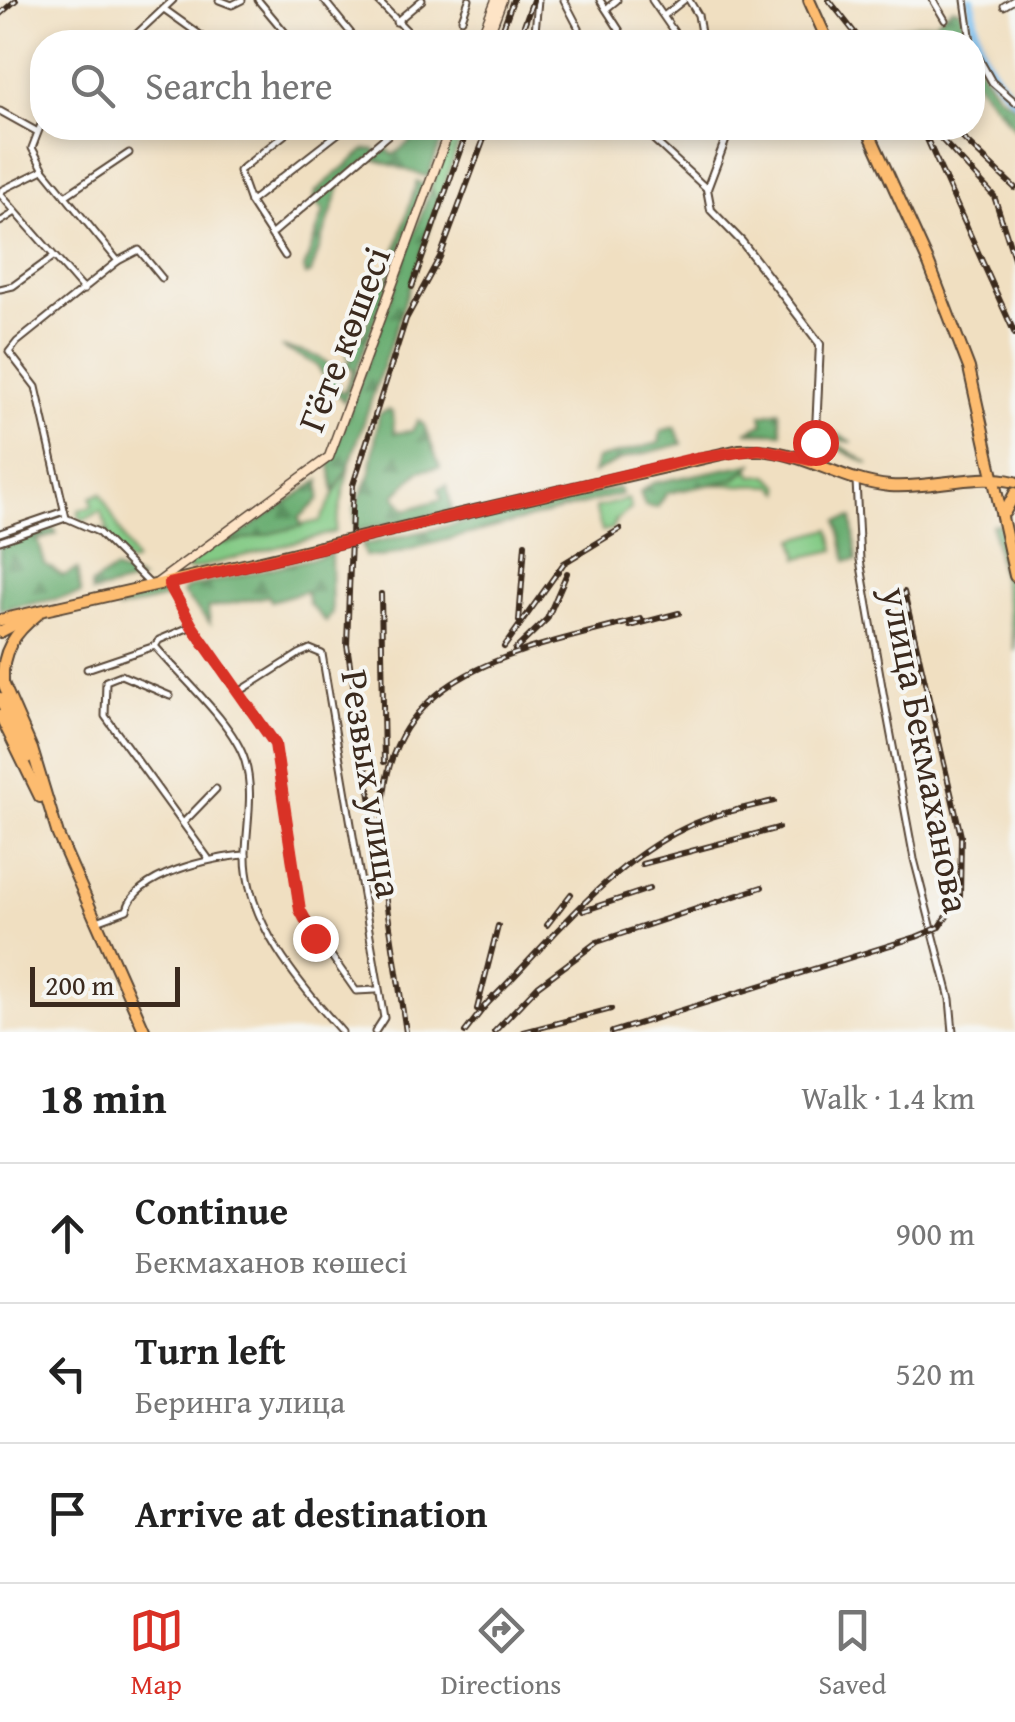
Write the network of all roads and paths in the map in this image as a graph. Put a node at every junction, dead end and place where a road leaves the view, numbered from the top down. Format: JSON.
{"nodes":[{"id":1,"x":173,"y":0,"type":"edge"},
{"id":2,"x":218,"y":0,"type":"edge"},
{"id":3,"x":242,"y":0,"type":"edge"},
{"id":4,"x":258,"y":0,"type":"edge"},
{"id":5,"x":324,"y":0,"type":"edge"},
{"id":6,"x":377,"y":0,"type":"edge"},
{"id":7,"x":422,"y":0,"type":"edge"},
{"id":8,"x":469,"y":0,"type":"edge"},
{"id":9,"x":499,"y":0,"type":"edge"},
{"id":10,"x":538,"y":0,"type":"edge"},
{"id":11,"x":564,"y":0,"type":"edge"},
{"id":12,"x":600,"y":0,"type":"edge"},
{"id":13,"x":617,"y":0,"type":"edge"},
{"id":14,"x":652,"y":0,"type":"edge"},
{"id":15,"x":686,"y":0,"type":"edge"},
{"id":16,"x":809,"y":0,"type":"edge"},
{"id":17,"x":934,"y":0,"type":"edge"},
{"id":18,"x":965,"y":0,"type":"edge"},
{"id":19,"x":1014,"y":0,"type":"edge"},
{"id":20,"x":1004,"y":6,"type":"dead end"},
{"id":21,"x":164,"y":8,"type":"junction"},
{"id":22,"x":606,"y":9,"type":"junction"},
{"id":23,"x":665,"y":15,"type":"junction"},
{"id":24,"x":462,"y":19,"type":"dead end"},
{"id":25,"x":945,"y":20,"type":"dead end"},
{"id":26,"x":396,"y":22,"type":"junction"},
{"id":27,"x":141,"y":30,"type":"edge"},
{"id":28,"x":191,"y":30,"type":"edge"},
{"id":29,"x":283,"y":30,"type":"edge"},
{"id":30,"x":348,"y":30,"type":"edge"},
{"id":31,"x":399,"y":30,"type":"edge"},
{"id":32,"x":488,"y":30,"type":"edge"},
{"id":33,"x":535,"y":30,"type":"edge"},
{"id":34,"x":580,"y":30,"type":"edge"},
{"id":35,"x":619,"y":30,"type":"edge"},
{"id":36,"x":674,"y":30,"type":"edge"},
{"id":37,"x":701,"y":30,"type":"edge"},
{"id":38,"x":823,"y":30,"type":"edge"},
{"id":39,"x":970,"y":30,"type":"edge"},
{"id":40,"x":985,"y":69,"type":"edge"},
{"id":41,"x":1015,"y":102,"type":"edge"},
{"id":42,"x":0,"y":110,"type":"edge"},
{"id":43,"x":30,"y":127,"type":"edge"},
{"id":44,"x":34,"y":140,"type":"edge"},
{"id":45,"x":278,"y":140,"type":"edge"},
{"id":46,"x":330,"y":140,"type":"edge"},
{"id":47,"x":382,"y":140,"type":"edge"},
{"id":48,"x":446,"y":140,"type":"edge"},
{"id":49,"x":654,"y":140,"type":"edge"},
{"id":50,"x":723,"y":140,"type":"edge"},
{"id":51,"x":872,"y":140,"type":"edge"},
{"id":52,"x":129,"y":153,"type":"dead end"},
{"id":53,"x":44,"y":170,"type":"junction"},
{"id":54,"x":707,"y":189,"type":"junction"},
{"id":55,"x":65,"y":196,"type":"junction"},
{"id":56,"x":250,"y":202,"type":"junction"},
{"id":57,"x":14,"y":213,"type":"junction"},
{"id":58,"x":0,"y":222,"type":"edge"},
{"id":59,"x":272,"y":234,"type":"junction"},
{"id":60,"x":285,"y":256,"type":"dead end"},
{"id":61,"x":53,"y":257,"type":"junction"},
{"id":62,"x":118,"y":261,"type":"junction"},
{"id":63,"x":162,"y":278,"type":"dead end"},
{"id":64,"x":0,"y":289,"type":"edge"},
{"id":65,"x":84,"y":290,"type":"junction"},
{"id":66,"x":810,"y":460,"type":"junction"},
{"id":67,"x":857,"y":478,"type":"junction"},
{"id":68,"x":994,"y":478,"type":"junction"},
{"id":69,"x":1015,"y":482,"type":"edge"},
{"id":70,"x":1015,"y":493,"type":"edge"},
{"id":71,"x":65,"y":515,"type":"junction"},
{"id":72,"x":1004,"y":518,"type":"junction"},
{"id":73,"x":0,"y":533,"type":"edge"},
{"id":74,"x":0,"y":541,"type":"edge"},
{"id":75,"x":183,"y":562,"type":"junction"},
{"id":76,"x":1015,"y":576,"type":"edge"},
{"id":77,"x":194,"y":577,"type":"junction"},
{"id":78,"x":169,"y":584,"type":"junction"},
{"id":79,"x":152,"y":588,"type":"junction"},
{"id":80,"x":38,"y":614,"type":"junction"},
{"id":81,"x":0,"y":620,"type":"edge"},
{"id":82,"x":192,"y":626,"type":"junction"},
{"id":83,"x":0,"y":632,"type":"edge"},
{"id":84,"x":155,"y":646,"type":"junction"},
{"id":85,"x":87,"y":670,"type":"dead end"},
{"id":86,"x":2,"y":679,"type":"edge"},
{"id":87,"x":239,"y":692,"type":"junction"},
{"id":88,"x":170,"y":696,"type":"dead end"},
{"id":89,"x":0,"y":698,"type":"edge"},
{"id":90,"x":1,"y":717,"type":"edge"},
{"id":91,"x":216,"y":789,"type":"dead end"},
{"id":92,"x":43,"y":795,"type":"junction"},
{"id":93,"x":50,"y":815,"type":"junction"},
{"id":94,"x":184,"y":822,"type":"junction"},
{"id":95,"x":246,"y":856,"type":"junction"},
{"id":96,"x":208,"y":858,"type":"junction"},
{"id":97,"x":96,"y":922,"type":"junction"},
{"id":98,"x":376,"y":990,"type":"junction"},
{"id":99,"x":146,"y":1032,"type":"edge"},
{"id":100,"x":342,"y":1032,"type":"edge"},
{"id":101,"x":375,"y":1032,"type":"edge"},
{"id":102,"x":953,"y":1032,"type":"edge"}],
"edges":[{"from":1,"to":21,"type":"street"},
{"from":2,"to":3,"type":"street"},
{"from":4,"to":29,"type":"street"},
{"from":5,"to":30,"type":"street"},
{"from":6,"to":26,"type":"street"},
{"from":7,"to":26,"type":"street"},
{"from":8,"to":24,"type":"street"},
{"from":9,"to":32,"type":"main road"},
{"from":10,"to":33,"type":"street"},
{"from":11,"to":34,"type":"street"},
{"from":12,"to":22,"type":"street"},
{"from":13,"to":22,"type":"street"},
{"from":14,"to":23,"type":"street"},
{"from":15,"to":23,"type":"street"},
{"from":15,"to":37,"type":"street"},
{"from":16,"to":38,"type":"main road"},
{"from":17,"to":25,"type":"street"},
{"from":18,"to":39,"type":"street"},
{"from":19,"to":20,"type":"street"},
{"from":21,"to":27,"type":"street"},
{"from":21,"to":28,"type":"street"},
{"from":22,"to":35,"type":"street"},
{"from":23,"to":36,"type":"street"},
{"from":26,"to":31,"type":"street"},
{"from":40,"to":41,"type":"street"},
{"from":42,"to":43,"type":"street"},
{"from":44,"to":53,"type":"street"},
{"from":45,"to":56,"type":"street"},
{"from":46,"to":56,"type":"street"},
{"from":47,"to":59,"type":"street"},
{"from":48,"to":75,"type":"main road","name":"Гёте көшесі"},
{"from":49,"to":54,"type":"street"},
{"from":50,"to":54,"type":"street"},
{"from":51,"to":68,"type":"main road"},
{"from":52,"to":55,"type":"street"},
{"from":53,"to":55,"type":"street"},
{"from":53,"to":57,"type":"street"},
{"from":54,"to":66,"type":"street"},
{"from":55,"to":62,"type":"street"},
{"from":56,"to":59,"type":"street"},
{"from":57,"to":58,"type":"street"},
{"from":57,"to":61,"type":"street"},
{"from":59,"to":60,"type":"street"},
{"from":61,"to":64,"type":"street"},
{"from":61,"to":65,"type":"street"},
{"from":62,"to":63,"type":"street"},
{"from":62,"to":65,"type":"street"},
{"from":65,"to":71,"type":"street"},
{"from":66,"to":67,"type":"main road"},
{"from":66,"to":77,"type":"main road","bridge":true},
{"from":67,"to":68,"type":"main road"},
{"from":67,"to":102,"type":"street","name":"улица Бекмаханова"},
{"from":68,"to":69,"type":"main road"},
{"from":68,"to":72,"type":"main road"},
{"from":70,"to":72,"type":"main road"},
{"from":71,"to":73,"type":"street"},
{"from":71,"to":74,"type":"street"},
{"from":71,"to":79,"type":"street"},
{"from":72,"to":76,"type":"main road"},
{"from":75,"to":77,"type":"main road"},
{"from":75,"to":79,"type":"main road","name":"Гёте көшесі"},
{"from":77,"to":78,"type":"main road"},
{"from":78,"to":79,"type":"main road"},
{"from":78,"to":82,"type":"street"},
{"from":79,"to":80,"type":"main road"},
{"from":80,"to":81,"type":"main road"},
{"from":80,"to":83,"type":"main road"},
{"from":80,"to":86,"type":"main road"},
{"from":82,"to":84,"type":"street"},
{"from":82,"to":87,"type":"street"},
{"from":84,"to":85,"type":"street"},
{"from":84,"to":95,"type":"street"},
{"from":86,"to":92,"type":"main road"},
{"from":87,"to":98,"type":"street"},
{"from":87,"to":98,"type":"street","name":"Резвых улица"},
{"from":88,"to":94,"type":"street"},
{"from":89,"to":92,"type":"main road"},
{"from":90,"to":93,"type":"main road"},
{"from":91,"to":94,"type":"street"},
{"from":92,"to":93,"type":"main road"},
{"from":93,"to":97,"type":"main road"},
{"from":94,"to":96,"type":"street"},
{"from":95,"to":96,"type":"street"},
{"from":95,"to":100,"type":"street"},
{"from":96,"to":97,"type":"street"},
{"from":97,"to":99,"type":"main road"},
{"from":98,"to":101,"type":"street","name":"Резвых улица"}]}
